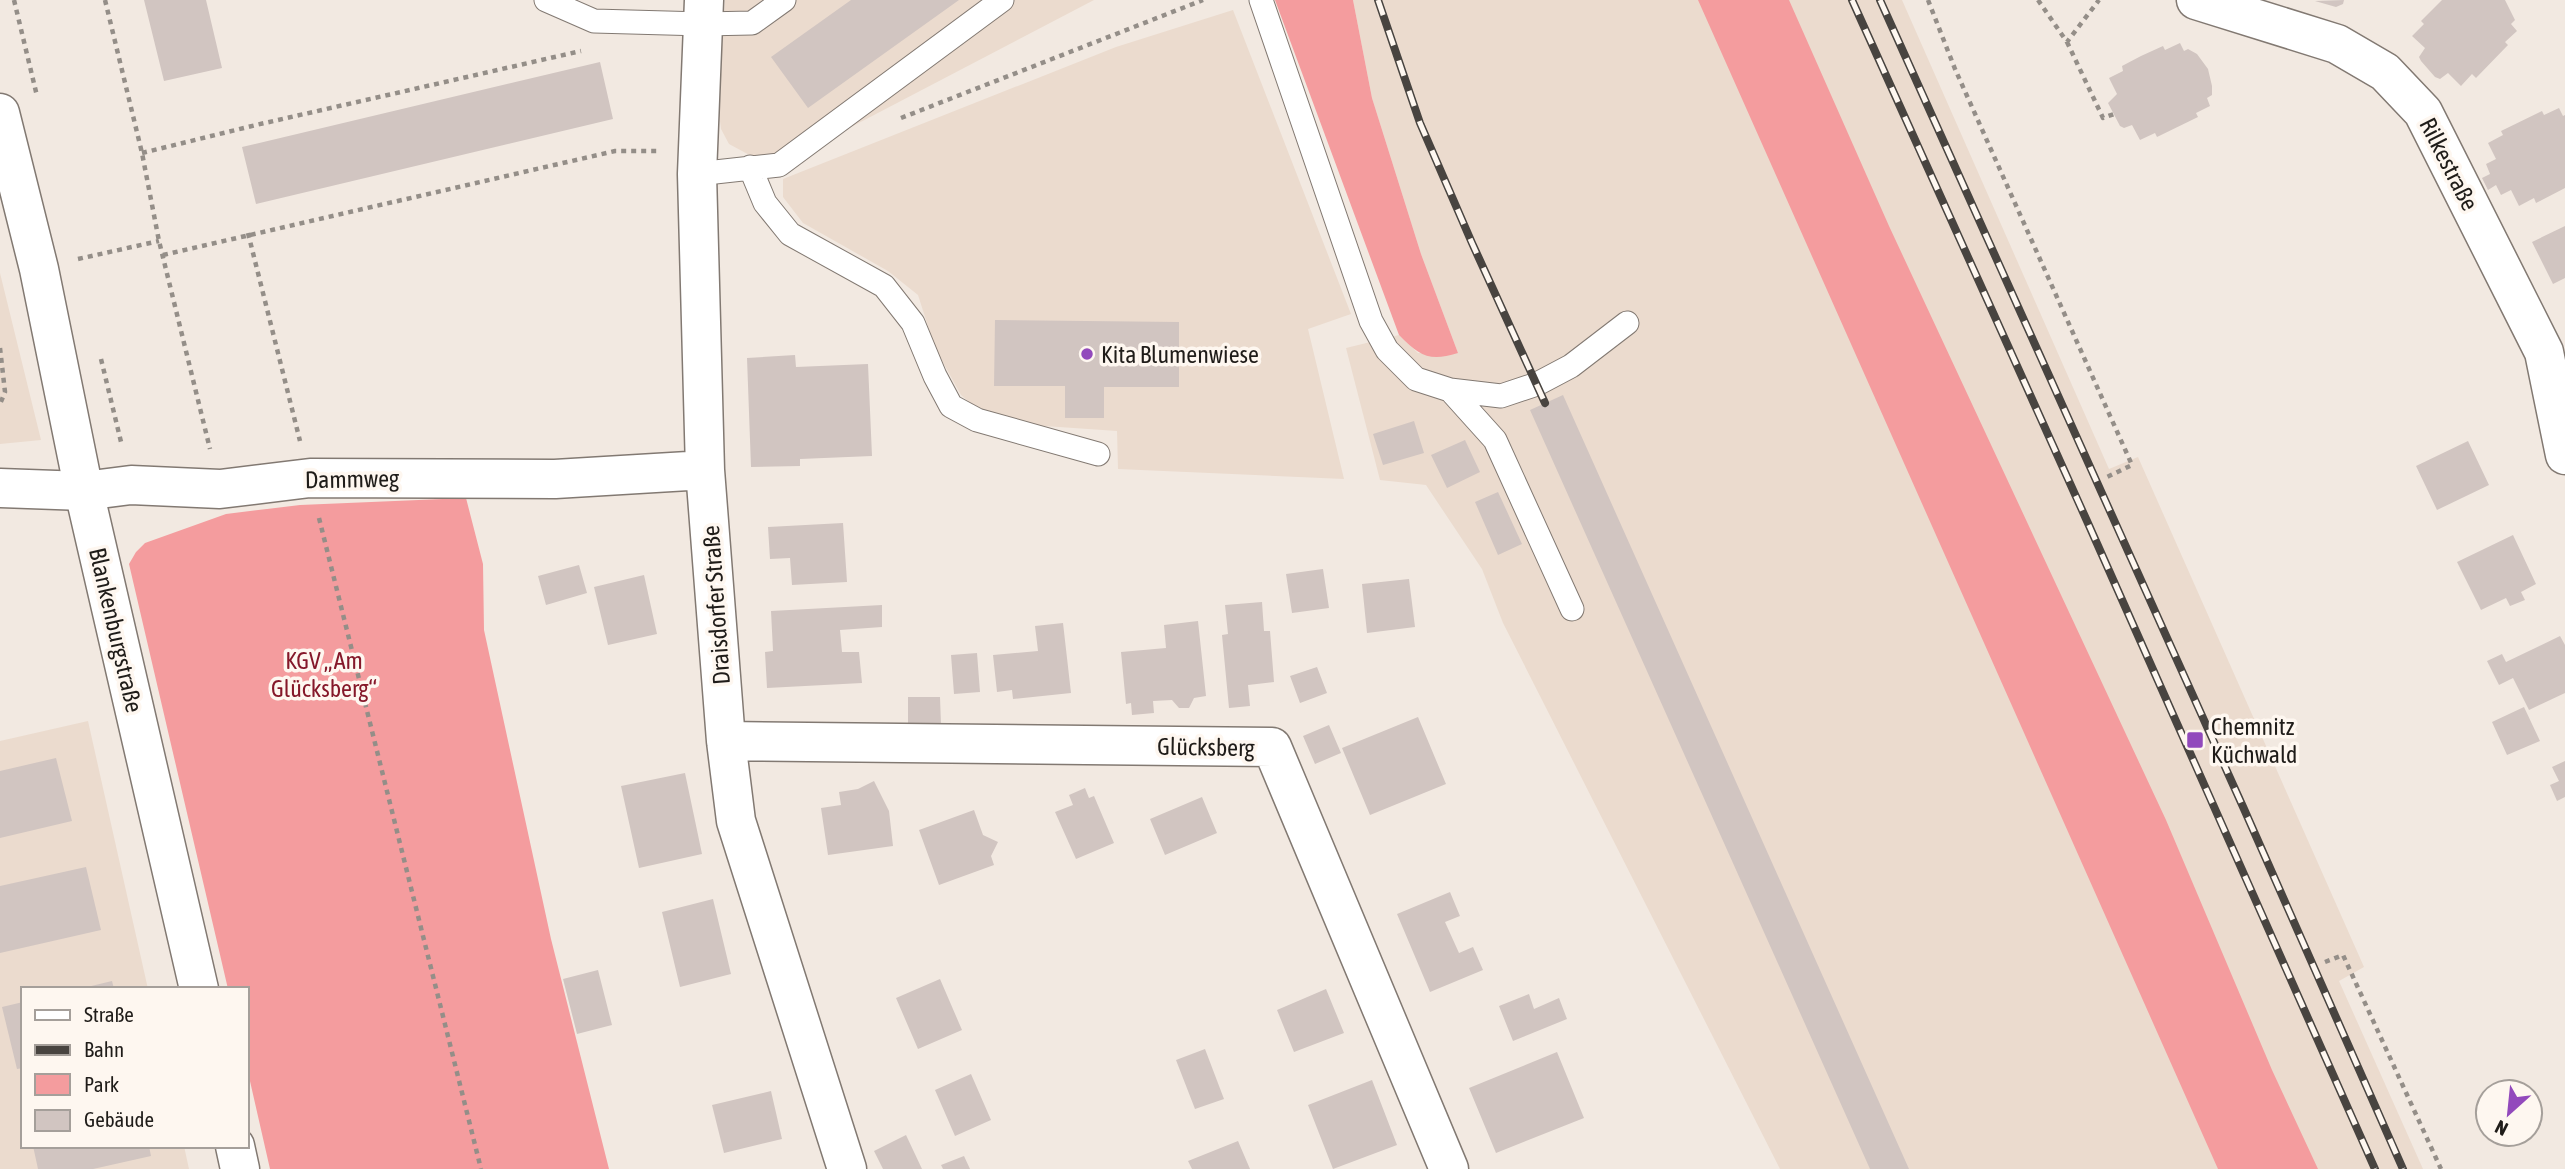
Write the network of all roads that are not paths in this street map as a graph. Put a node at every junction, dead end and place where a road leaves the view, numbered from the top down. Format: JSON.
{"nodes":[{"id":1,"x":546,"y":0,"type":"edge"},
{"id":2,"x":784,"y":0,"type":"edge"},
{"id":3,"x":1002,"y":0,"type":"edge"},
{"id":4,"x":1261,"y":0,"type":"edge"},
{"id":5,"x":2196,"y":0,"type":"edge"},
{"id":6,"x":703,"y":12,"type":"edge"},
{"id":7,"x":0,"y":113,"type":"edge"},
{"id":8,"x":697,"y":162,"type":"junction"},
{"id":9,"x":750,"y":167,"type":"junction"},
{"id":10,"x":1627,"y":323,"type":"dead end"},
{"id":11,"x":1450,"y":390,"type":"junction"},
{"id":12,"x":1098,"y":454,"type":"dead end"},
{"id":13,"x":2565,"y":455,"type":"edge"},
{"id":14,"x":705,"y":470,"type":"junction"},
{"id":15,"x":0,"y":488,"type":"edge"},
{"id":16,"x":84,"y":491,"type":"junction"},
{"id":17,"x":1572,"y":609,"type":"dead end"},
{"id":18,"x":726,"y":741,"type":"junction"},
{"id":19,"x":199,"y":987,"type":"edge"},
{"id":20,"x":235,"y":1148,"type":"edge"},
{"id":21,"x":240,"y":1169,"type":"edge"},
{"id":22,"x":847,"y":1169,"type":"edge"},
{"id":23,"x":1448,"y":1169,"type":"edge"}],
"edges":[{"from":1,"to":6,"type":"lane"},
{"from":2,"to":6,"type":"lane"},
{"from":3,"to":9,"type":"lane"},
{"from":4,"to":11,"type":"lane"},
{"from":5,"to":13,"type":"street","name":"Rilkestraße"},
{"from":6,"to":8,"type":"street","name":"Draisdorfer Straße"},
{"from":7,"to":16,"type":"street","name":"Blankenburgstraße"},
{"from":8,"to":9,"type":"lane"},
{"from":8,"to":14,"type":"street","name":"Draisdorfer Straße"},
{"from":9,"to":12,"type":"lane"},
{"from":10,"to":11,"type":"lane"},
{"from":11,"to":17,"type":"lane"},
{"from":14,"to":16,"type":"street","name":"Dammweg"},
{"from":14,"to":18,"type":"street","name":"Draisdorfer Straße"},
{"from":15,"to":16,"type":"street","name":"Dammweg"},
{"from":16,"to":19,"type":"street","name":"Blankenburgstraße"},
{"from":18,"to":22,"type":"street","name":"Draisdorfer Straße"},
{"from":18,"to":23,"type":"street","name":"Glücksberg"},
{"from":20,"to":21,"type":"street"}]}
